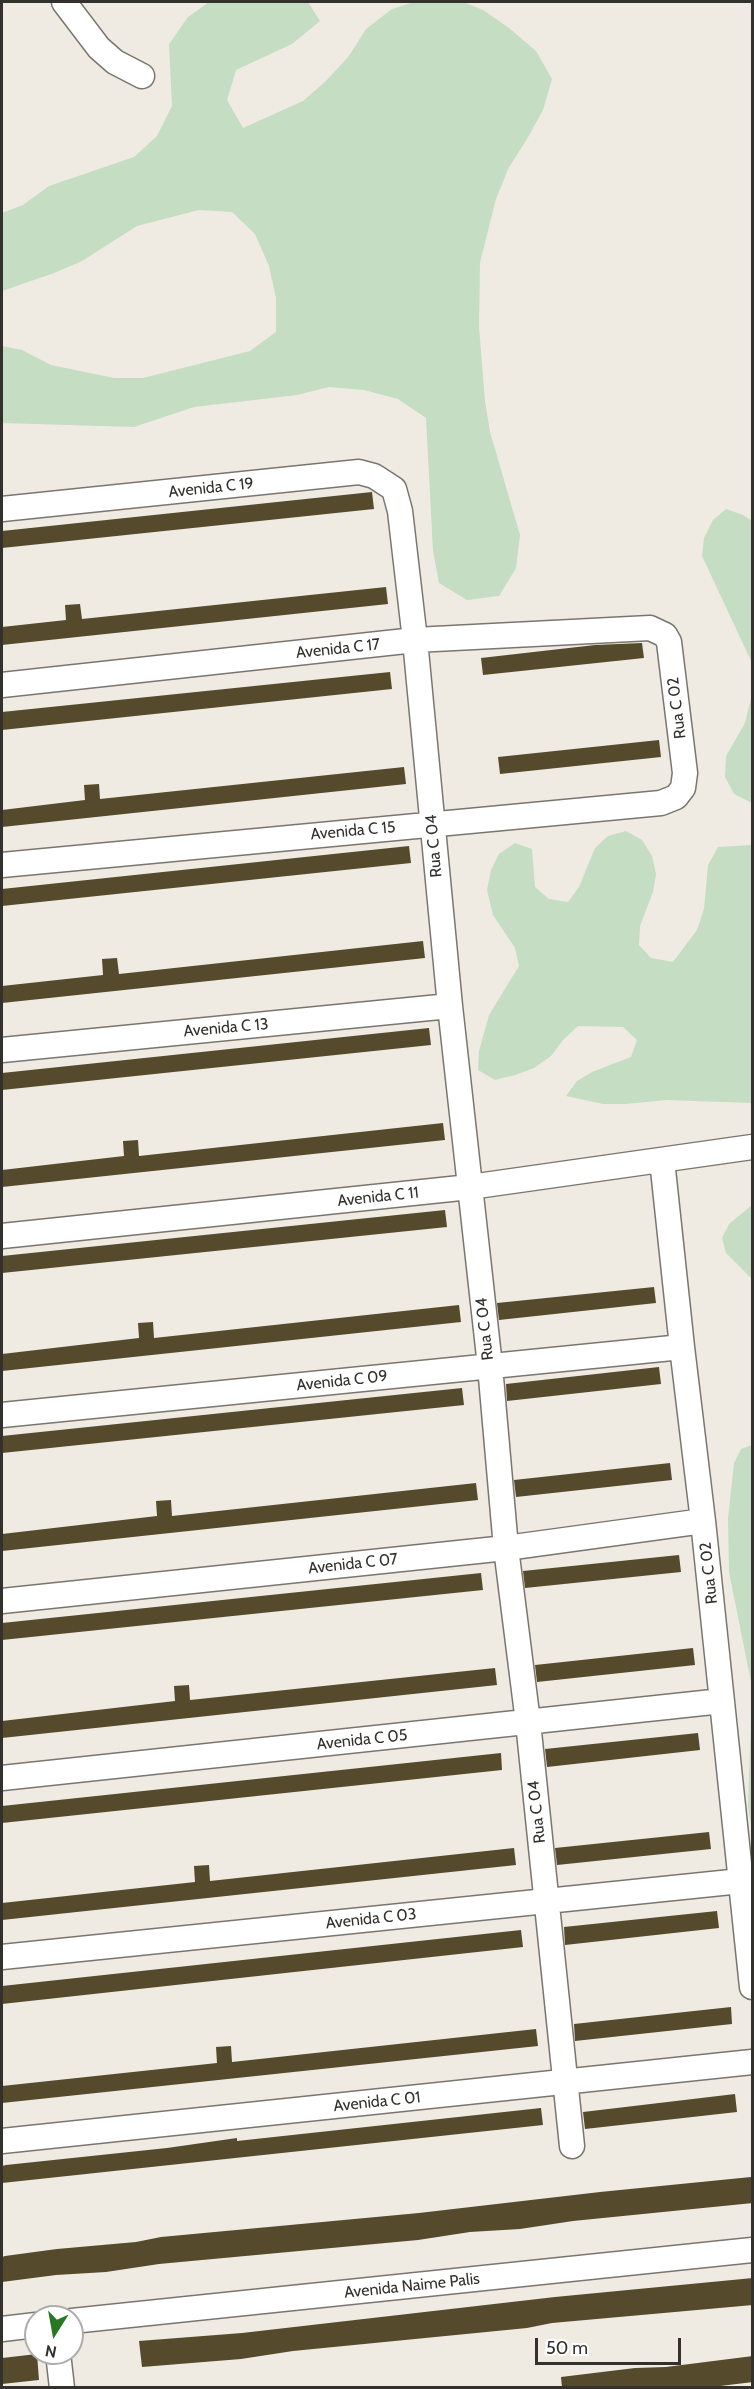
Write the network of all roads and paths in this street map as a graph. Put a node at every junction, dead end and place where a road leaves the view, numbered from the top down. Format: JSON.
{"nodes":[{"id":1,"x":64,"y":2,"type":"edge"},
{"id":2,"x":142,"y":76,"type":"dead end"},
{"id":3,"x":2,"y":509,"type":"edge"},
{"id":4,"x":400,"y":511,"type":"joint"},
{"id":5,"x":415,"y":640,"type":"junction"},
{"id":6,"x":669,"y":642,"type":"joint"},
{"id":7,"x":2,"y":685,"type":"edge"},
{"id":8,"x":685,"y":773,"type":"joint"},
{"id":9,"x":432,"y":823,"type":"junction"},
{"id":10,"x":2,"y":865,"type":"edge"},
{"id":11,"x":450,"y":1006,"type":"junction"},
{"id":12,"x":2,"y":1050,"type":"edge"},
{"id":13,"x":753,"y":1147,"type":"edge"},
{"id":14,"x":662,"y":1160,"type":"junction"},
{"id":15,"x":470,"y":1187,"type":"junction"},
{"id":16,"x":2,"y":1236,"type":"edge"},
{"id":17,"x":682,"y":1347,"type":"junction"},
{"id":18,"x":490,"y":1366,"type":"junction"},
{"id":19,"x":2,"y":1415,"type":"edge"},
{"id":20,"x":703,"y":1521,"type":"junction"},
{"id":21,"x":506,"y":1548,"type":"junction"},
{"id":22,"x":2,"y":1601,"type":"edge"},
{"id":23,"x":722,"y":1701,"type":"junction"},
{"id":24,"x":528,"y":1722,"type":"junction"},
{"id":25,"x":2,"y":1778,"type":"edge"},
{"id":26,"x":741,"y":1881,"type":"junction"},
{"id":27,"x":547,"y":1901,"type":"junction"},
{"id":28,"x":2,"y":1957,"type":"edge"},
{"id":29,"x":753,"y":1987,"type":"edge"},
{"id":30,"x":753,"y":2062,"type":"edge"},
{"id":31,"x":566,"y":2083,"type":"junction"},
{"id":32,"x":2,"y":2141,"type":"edge"},
{"id":33,"x":572,"y":2146,"type":"dead end"},
{"id":34,"x":753,"y":2250,"type":"edge"},
{"id":35,"x":84,"y":2320,"type":"edge"},
{"id":36,"x":24,"y":2326,"type":"edge"},
{"id":37,"x":2,"y":2329,"type":"edge"},
{"id":38,"x":59,"y":2365,"type":"edge"},
{"id":39,"x":62,"y":2388,"type":"edge"}],
"edges":[{"from":1,"to":2,"type":"street"},
{"from":3,"to":4,"type":"street","name":"Avenida C 19"},
{"from":4,"to":5,"type":"street","name":"Rua C 04"},
{"from":5,"to":6,"type":"street","name":"Avenida C 17"},
{"from":5,"to":7,"type":"street","name":"Avenida C 17"},
{"from":5,"to":9,"type":"street","name":"Rua C 04"},
{"from":6,"to":8,"type":"street","name":"Rua C 02"},
{"from":8,"to":9,"type":"street","name":"Avenida C 15"},
{"from":9,"to":10,"type":"street","name":"Avenida C 15"},
{"from":9,"to":11,"type":"street","name":"Rua C 04"},
{"from":11,"to":12,"type":"street","name":"Avenida C 13"},
{"from":11,"to":15,"type":"street","name":"Rua C 04"},
{"from":13,"to":14,"type":"street","name":"Avenida C 11"},
{"from":14,"to":15,"type":"street","name":"Avenida C 11"},
{"from":14,"to":17,"type":"street","name":"Rua C 02"},
{"from":15,"to":16,"type":"street","name":"Avenida C 11"},
{"from":15,"to":18,"type":"street","name":"Rua C 04"},
{"from":17,"to":18,"type":"street","name":"Avenida C 09"},
{"from":17,"to":20,"type":"street","name":"Rua C 02"},
{"from":18,"to":19,"type":"street","name":"Avenida C 09"},
{"from":18,"to":21,"type":"street","name":"Rua C 04"},
{"from":20,"to":21,"type":"street","name":"Avenida C 07"},
{"from":20,"to":23,"type":"street","name":"Rua C 02"},
{"from":21,"to":22,"type":"street","name":"Avenida C 07"},
{"from":21,"to":24,"type":"street","name":"Rua C 04"},
{"from":23,"to":24,"type":"street","name":"Avenida C 05"},
{"from":23,"to":26,"type":"street","name":"Rua C 02"},
{"from":24,"to":25,"type":"street","name":"Avenida C 05"},
{"from":24,"to":27,"type":"street","name":"Rua C 04"},
{"from":26,"to":27,"type":"street","name":"Avenida C 03"},
{"from":26,"to":29,"type":"street","name":"Rua C 02"},
{"from":27,"to":28,"type":"street","name":"Avenida C 03"},
{"from":27,"to":31,"type":"street","name":"Rua C 04"},
{"from":30,"to":31,"type":"street","name":"Avenida C 01"},
{"from":31,"to":32,"type":"street","name":"Avenida C 01"},
{"from":31,"to":33,"type":"street","name":"Rua C 04"},
{"from":34,"to":35,"type":"street","name":"Avenida Naime Palis"},
{"from":36,"to":37,"type":"street"},
{"from":38,"to":39,"type":"street"}]}
